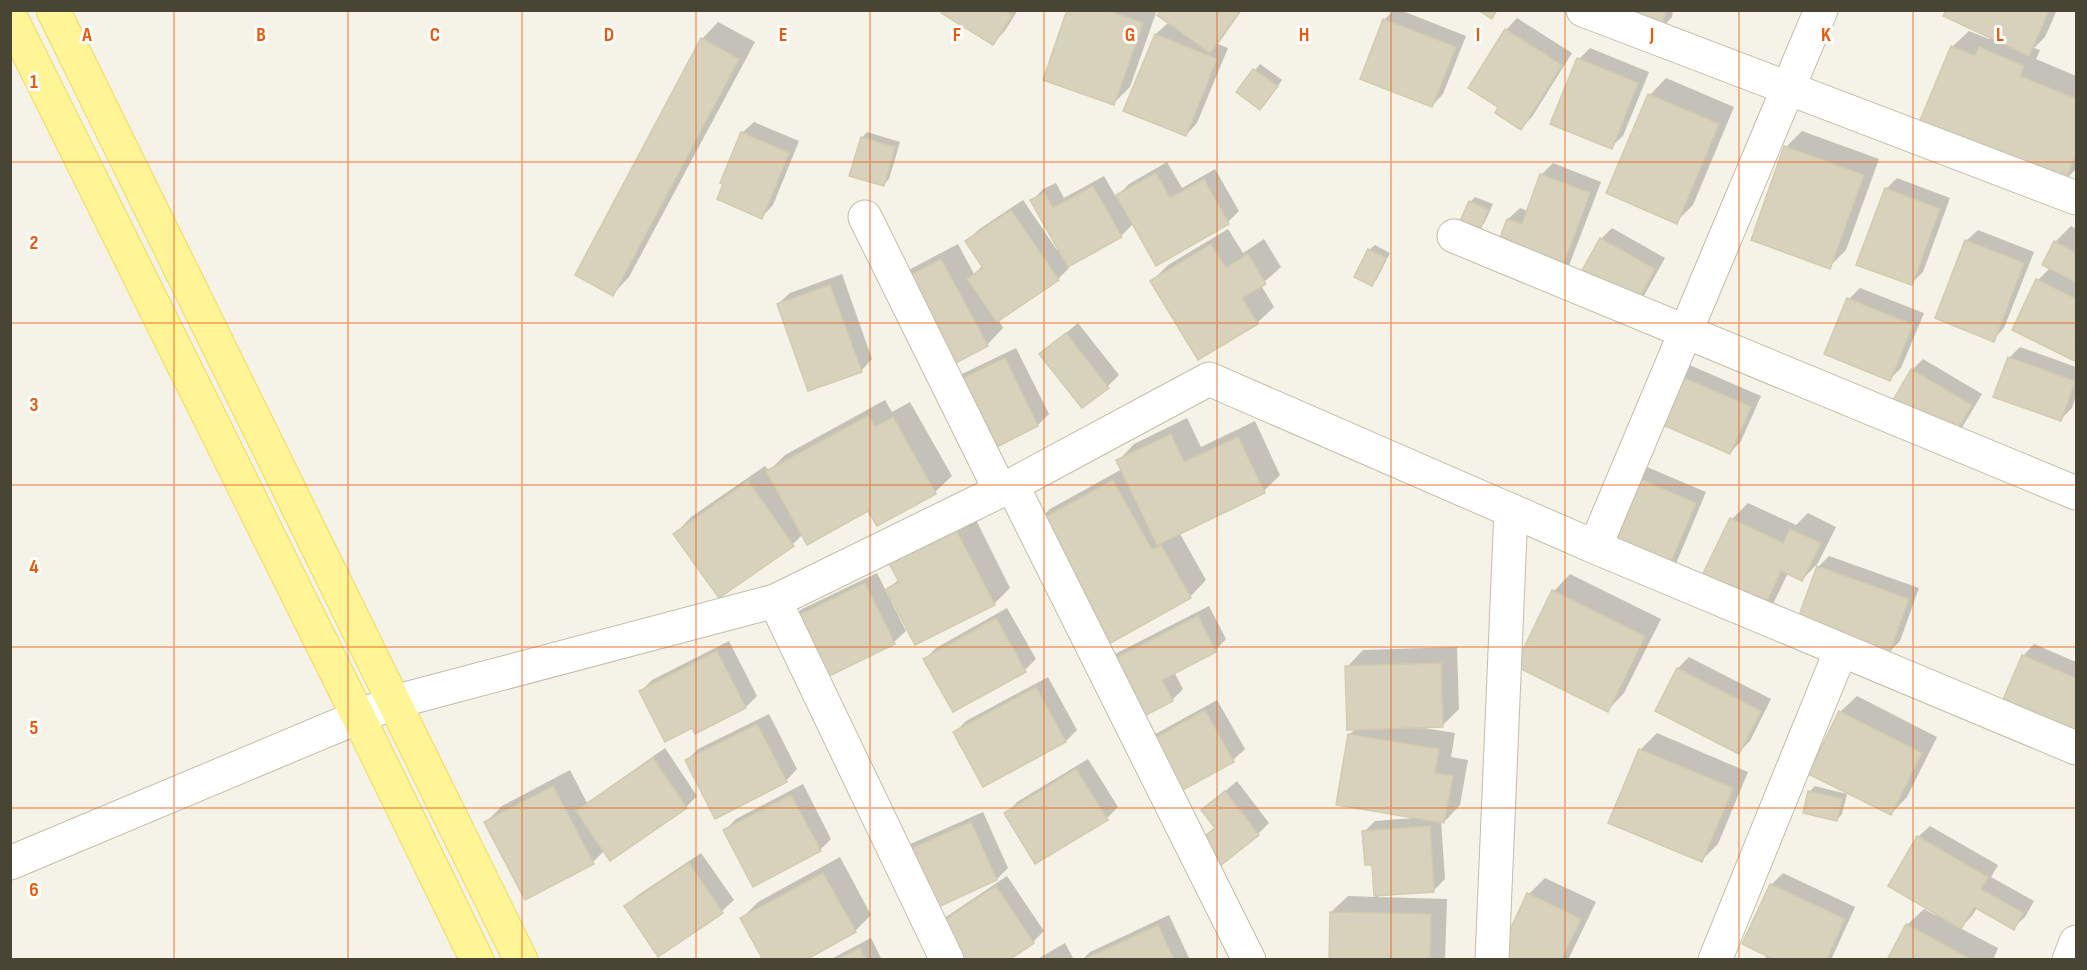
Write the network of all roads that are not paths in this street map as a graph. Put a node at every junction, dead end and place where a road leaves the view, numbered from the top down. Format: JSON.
{"nodes":[{"id":1,"x":53,"y":10,"type":"edge"},
{"id":2,"x":1583,"y":10,"type":"edge"},
{"id":3,"x":1821,"y":10,"type":"edge"},
{"id":4,"x":10,"y":16,"type":"edge"},
{"id":5,"x":1789,"y":89,"type":"junction"},
{"id":6,"x":2076,"y":198,"type":"edge"},
{"id":7,"x":865,"y":217,"type":"dead end"},
{"id":8,"x":1454,"y":236,"type":"dead end"},
{"id":9,"x":1686,"y":331,"type":"junction"},
{"id":10,"x":1006,"y":488,"type":"junction"},
{"id":11,"x":2076,"y":493,"type":"edge"},
{"id":12,"x":1511,"y":510,"type":"junction"},
{"id":13,"x":1595,"y":547,"type":"junction"},
{"id":14,"x":775,"y":601,"type":"junction"},
{"id":15,"x":1841,"y":650,"type":"junction"},
{"id":16,"x":394,"y":702,"type":"junction"},
{"id":17,"x":358,"y":716,"type":"junction"},
{"id":18,"x":2076,"y":748,"type":"edge"},
{"id":19,"x":10,"y":863,"type":"edge"},
{"id":20,"x":2076,"y":942,"type":"edge"},
{"id":21,"x":477,"y":960,"type":"edge"},
{"id":22,"x":521,"y":960,"type":"edge"},
{"id":23,"x":947,"y":960,"type":"edge"},
{"id":24,"x":1249,"y":960,"type":"edge"},
{"id":25,"x":1492,"y":960,"type":"edge"},
{"id":26,"x":1715,"y":960,"type":"edge"},
{"id":27,"x":2069,"y":960,"type":"edge"}],
"edges":[{"from":1,"to":16,"type":"main road"},
{"from":2,"to":5,"type":"street"},
{"from":3,"to":5,"type":"street"},
{"from":4,"to":17,"type":"main road"},
{"from":5,"to":6,"type":"street"},
{"from":5,"to":9,"type":"street"},
{"from":7,"to":10,"type":"street"},
{"from":8,"to":9,"type":"street"},
{"from":9,"to":11,"type":"street"},
{"from":9,"to":13,"type":"street"},
{"from":10,"to":12,"type":"street"},
{"from":10,"to":14,"type":"street"},
{"from":10,"to":24,"type":"street"},
{"from":12,"to":13,"type":"street"},
{"from":12,"to":25,"type":"street"},
{"from":13,"to":15,"type":"street"},
{"from":14,"to":16,"type":"street"},
{"from":14,"to":23,"type":"street"},
{"from":15,"to":18,"type":"street"},
{"from":15,"to":26,"type":"street"},
{"from":16,"to":17,"type":"street"},
{"from":16,"to":22,"type":"main road"},
{"from":17,"to":19,"type":"street"},
{"from":17,"to":21,"type":"main road"},
{"from":20,"to":27,"type":"street"}]}
